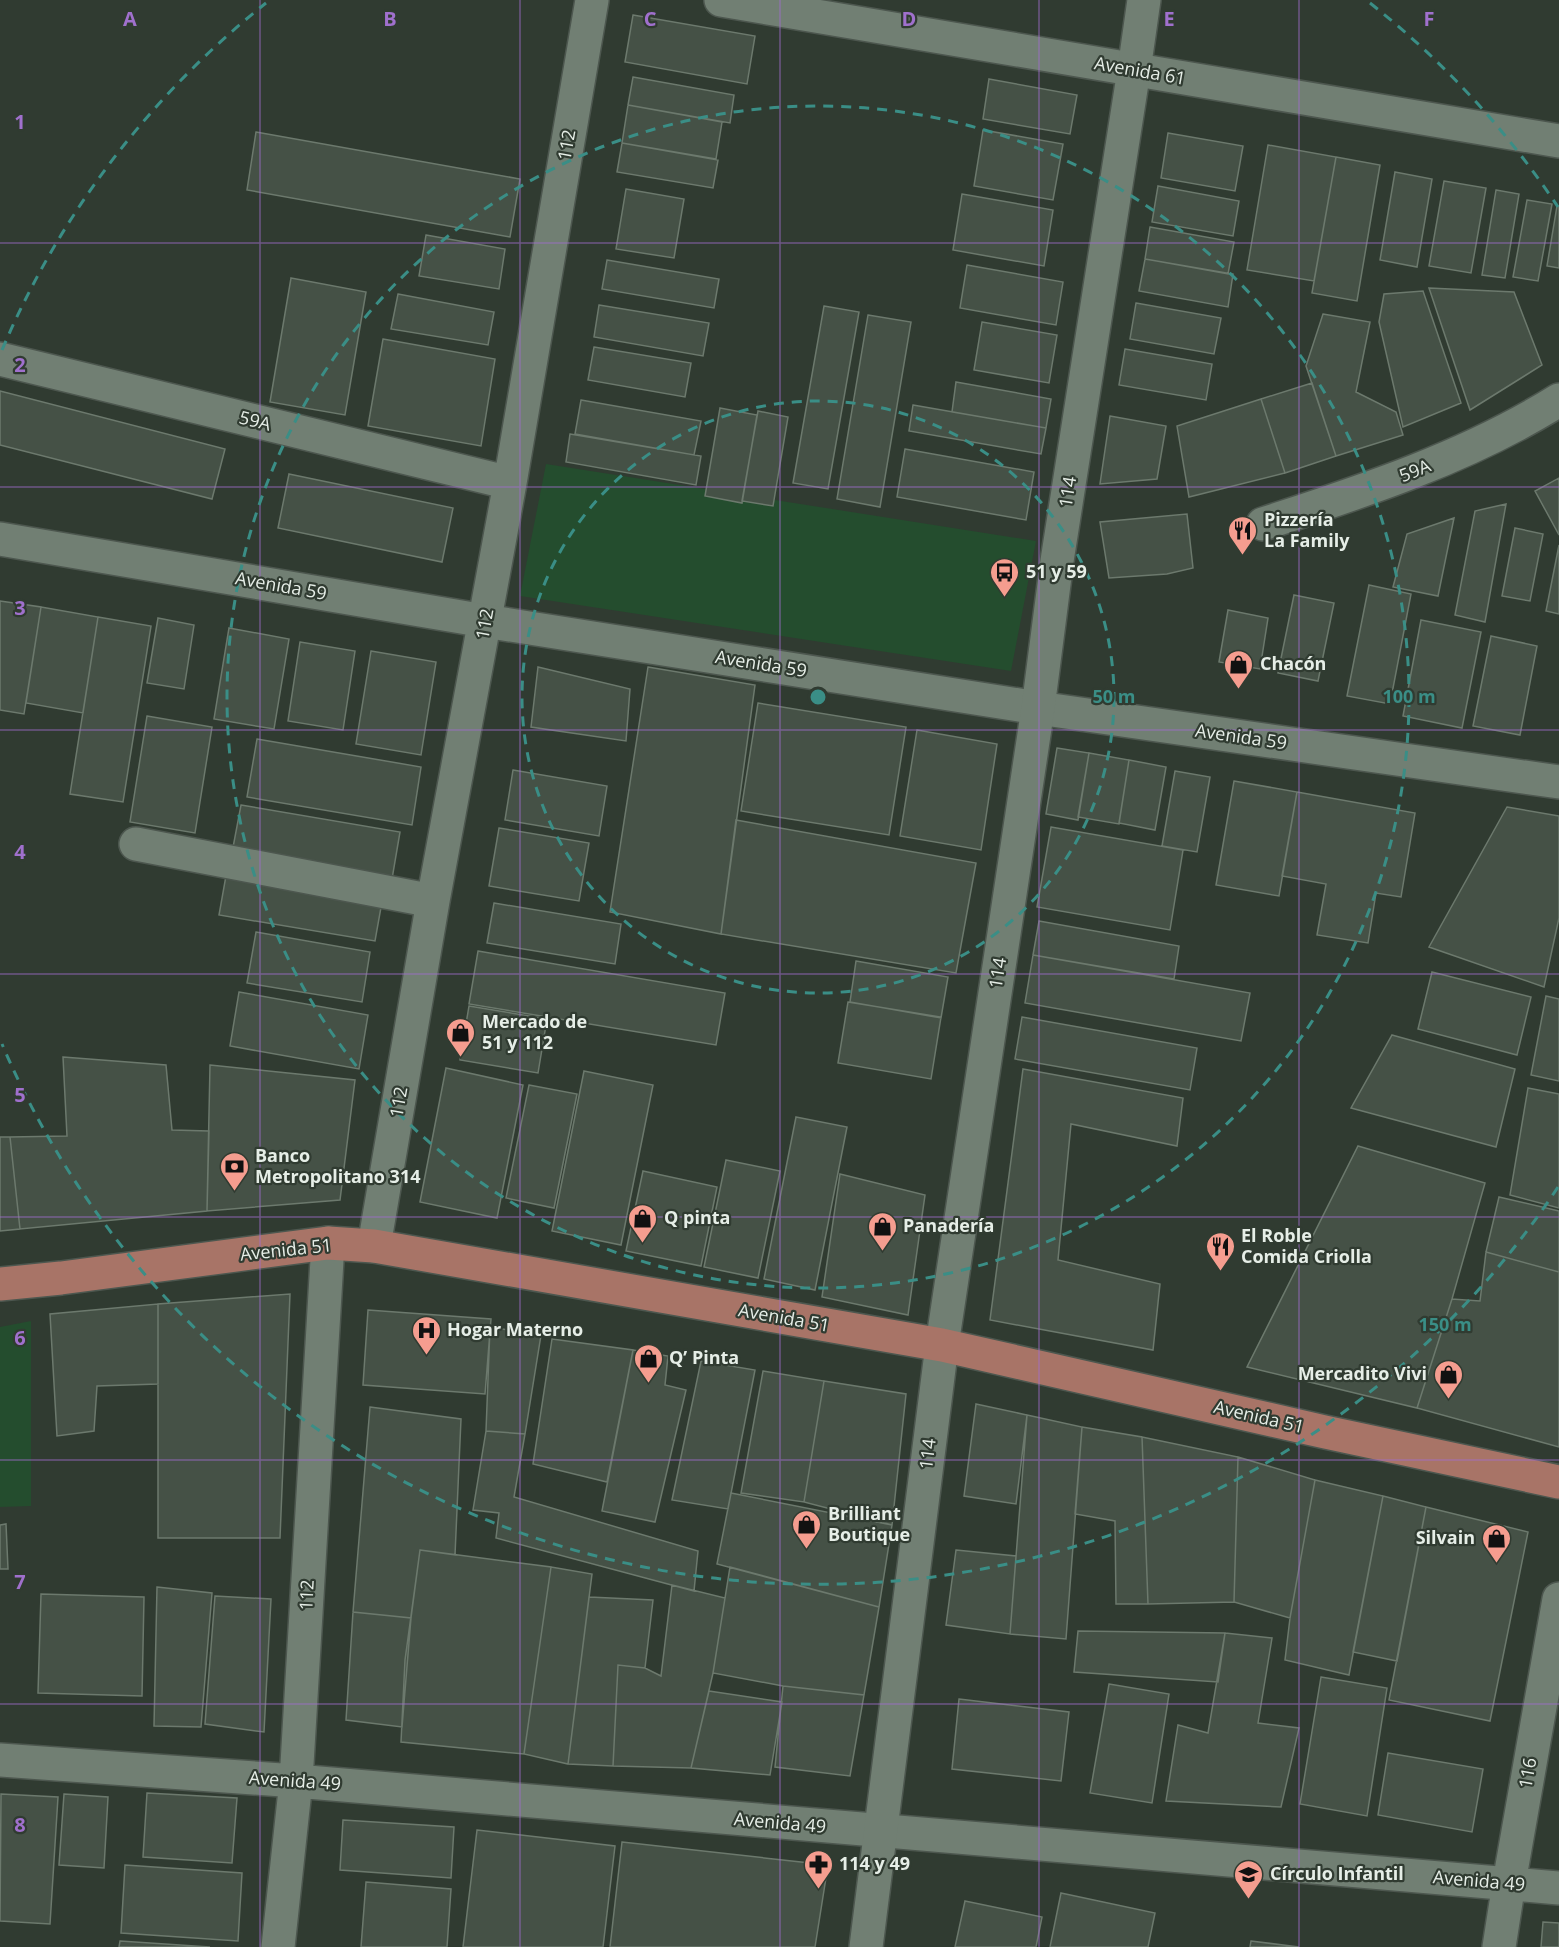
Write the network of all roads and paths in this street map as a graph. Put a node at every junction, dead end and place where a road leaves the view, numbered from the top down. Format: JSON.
{"nodes":[{"id":1,"x":592,"y":0,"type":"edge"},
{"id":2,"x":722,"y":0,"type":"edge"},
{"id":3,"x":1144,"y":0,"type":"edge"},
{"id":4,"x":1134,"y":70,"type":"junction"},
{"id":5,"x":1559,"y":141,"type":"edge"},
{"id":6,"x":0,"y":359,"type":"edge"},
{"id":7,"x":1559,"y":400,"type":"edge"},
{"id":8,"x":510,"y":483,"type":"junction"},
{"id":9,"x":1263,"y":524,"type":"dead end"},
{"id":10,"x":0,"y":539,"type":"edge"},
{"id":11,"x":485,"y":621,"type":"junction"},
{"id":12,"x":1038,"y":708,"type":"junction"},
{"id":13,"x":1559,"y":782,"type":"edge"},
{"id":14,"x":136,"y":844,"type":"dead end"},
{"id":15,"x":433,"y":901,"type":"junction"},
{"id":16,"x":328,"y":1243,"type":"junction"},
{"id":17,"x":374,"y":1246,"type":"junction"},
{"id":18,"x":0,"y":1284,"type":"edge"},
{"id":19,"x":942,"y":1345,"type":"junction"},
{"id":20,"x":1559,"y":1482,"type":"edge"},
{"id":21,"x":1559,"y":1599,"type":"edge"},
{"id":22,"x":0,"y":1760,"type":"edge"},
{"id":23,"x":296,"y":1781,"type":"junction"},
{"id":24,"x":881,"y":1832,"type":"junction"},
{"id":25,"x":1509,"y":1883,"type":"junction"},
{"id":26,"x":1559,"y":1888,"type":"edge"},
{"id":27,"x":278,"y":1947,"type":"edge"},
{"id":28,"x":866,"y":1947,"type":"edge"},
{"id":29,"x":1499,"y":1947,"type":"edge"}],
"edges":[{"from":1,"to":8,"type":"street","name":"112"},
{"from":2,"to":4,"type":"street","name":"Avenida 61"},
{"from":3,"to":4,"type":"street","name":"114"},
{"from":4,"to":5,"type":"street","name":"Avenida 61"},
{"from":4,"to":12,"type":"street","name":"114"},
{"from":6,"to":8,"type":"street","name":"59A"},
{"from":7,"to":9,"type":"street","name":"59A"},
{"from":8,"to":11,"type":"street","name":"112"},
{"from":10,"to":11,"type":"street","name":"Avenida 59"},
{"from":11,"to":12,"type":"street","name":"Avenida 59"},
{"from":11,"to":15,"type":"street","name":"112"},
{"from":12,"to":13,"type":"street","name":"Avenida 59"},
{"from":12,"to":19,"type":"street","name":"114"},
{"from":14,"to":15,"type":"street"},
{"from":15,"to":17,"type":"street","name":"112"},
{"from":16,"to":17,"type":"main road","name":"Avenida 51"},
{"from":16,"to":18,"type":"main road","name":"Avenida 51"},
{"from":16,"to":23,"type":"street","name":"112"},
{"from":17,"to":19,"type":"main road","name":"Avenida 51"},
{"from":19,"to":20,"type":"main road","name":"Avenida 51"},
{"from":19,"to":24,"type":"street","name":"114"},
{"from":21,"to":25,"type":"street","name":"116"},
{"from":22,"to":23,"type":"street","name":"Avenida 49"},
{"from":23,"to":24,"type":"street","name":"Avenida 49"},
{"from":23,"to":27,"type":"street","name":"112"},
{"from":24,"to":25,"type":"street","name":"Avenida 49"},
{"from":24,"to":28,"type":"street","name":"114"},
{"from":25,"to":26,"type":"street","name":"Avenida 49"},
{"from":25,"to":29,"type":"street","name":"116"}]}
